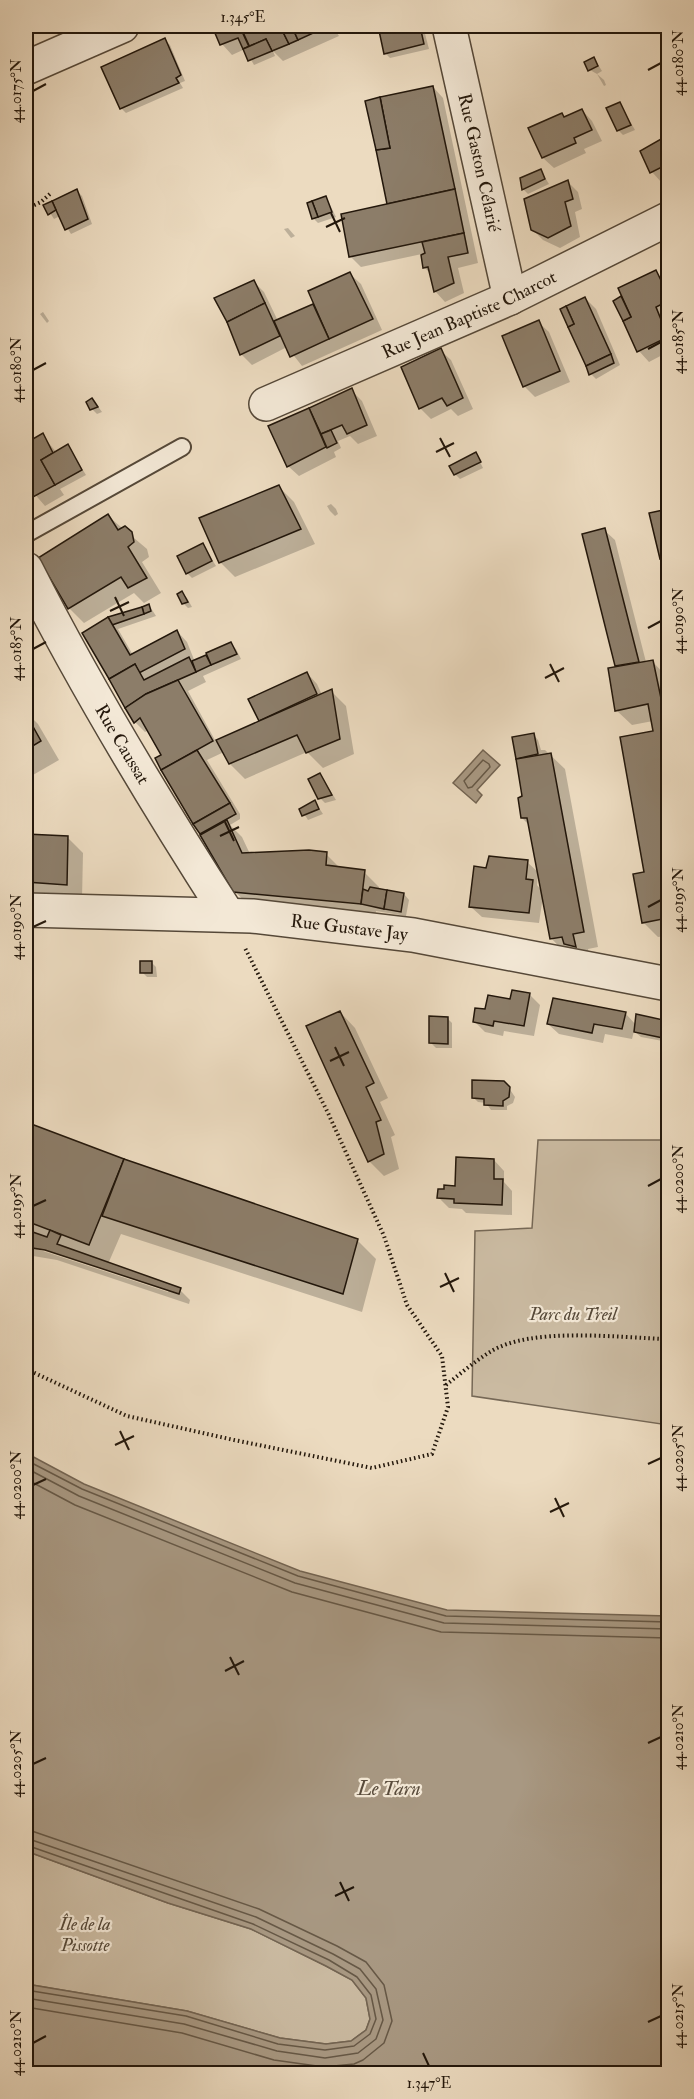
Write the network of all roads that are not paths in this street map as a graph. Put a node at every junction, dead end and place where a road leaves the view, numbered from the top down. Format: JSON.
{"nodes":[{"id":1,"x":122,"y":26,"type":"edge"},
{"id":2,"x":449,"y":26,"type":"edge"},
{"id":3,"x":26,"y":68,"type":"edge"},
{"id":4,"x":669,"y":219,"type":"edge"},
{"id":5,"x":510,"y":298,"type":"junction"},
{"id":6,"x":266,"y":404,"type":"dead end"},
{"id":7,"x":182,"y":447,"type":"dead end"},
{"id":8,"x":26,"y":534,"type":"edge"},
{"id":9,"x":26,"y":568,"type":"edge"},
{"id":10,"x":26,"y":910,"type":"edge"},
{"id":11,"x":228,"y":915,"type":"junction"},
{"id":12,"x":669,"y":984,"type":"edge"}],
"edges":[{"from":1,"to":3,"type":"street"},
{"from":2,"to":5,"type":"street","name":"Rue Gaston Célarié"},
{"from":4,"to":5,"type":"street","name":"Rue Jean Baptiste Charcot"},
{"from":5,"to":6,"type":"street","name":"Rue Jean Baptiste Charcot"},
{"from":7,"to":8,"type":"lane"},
{"from":9,"to":11,"type":"street","name":"Rue Caussat"},
{"from":10,"to":11,"type":"street","name":"Rue Gustave Jay"},
{"from":11,"to":12,"type":"street","name":"Rue Gustave Jay"}]}
